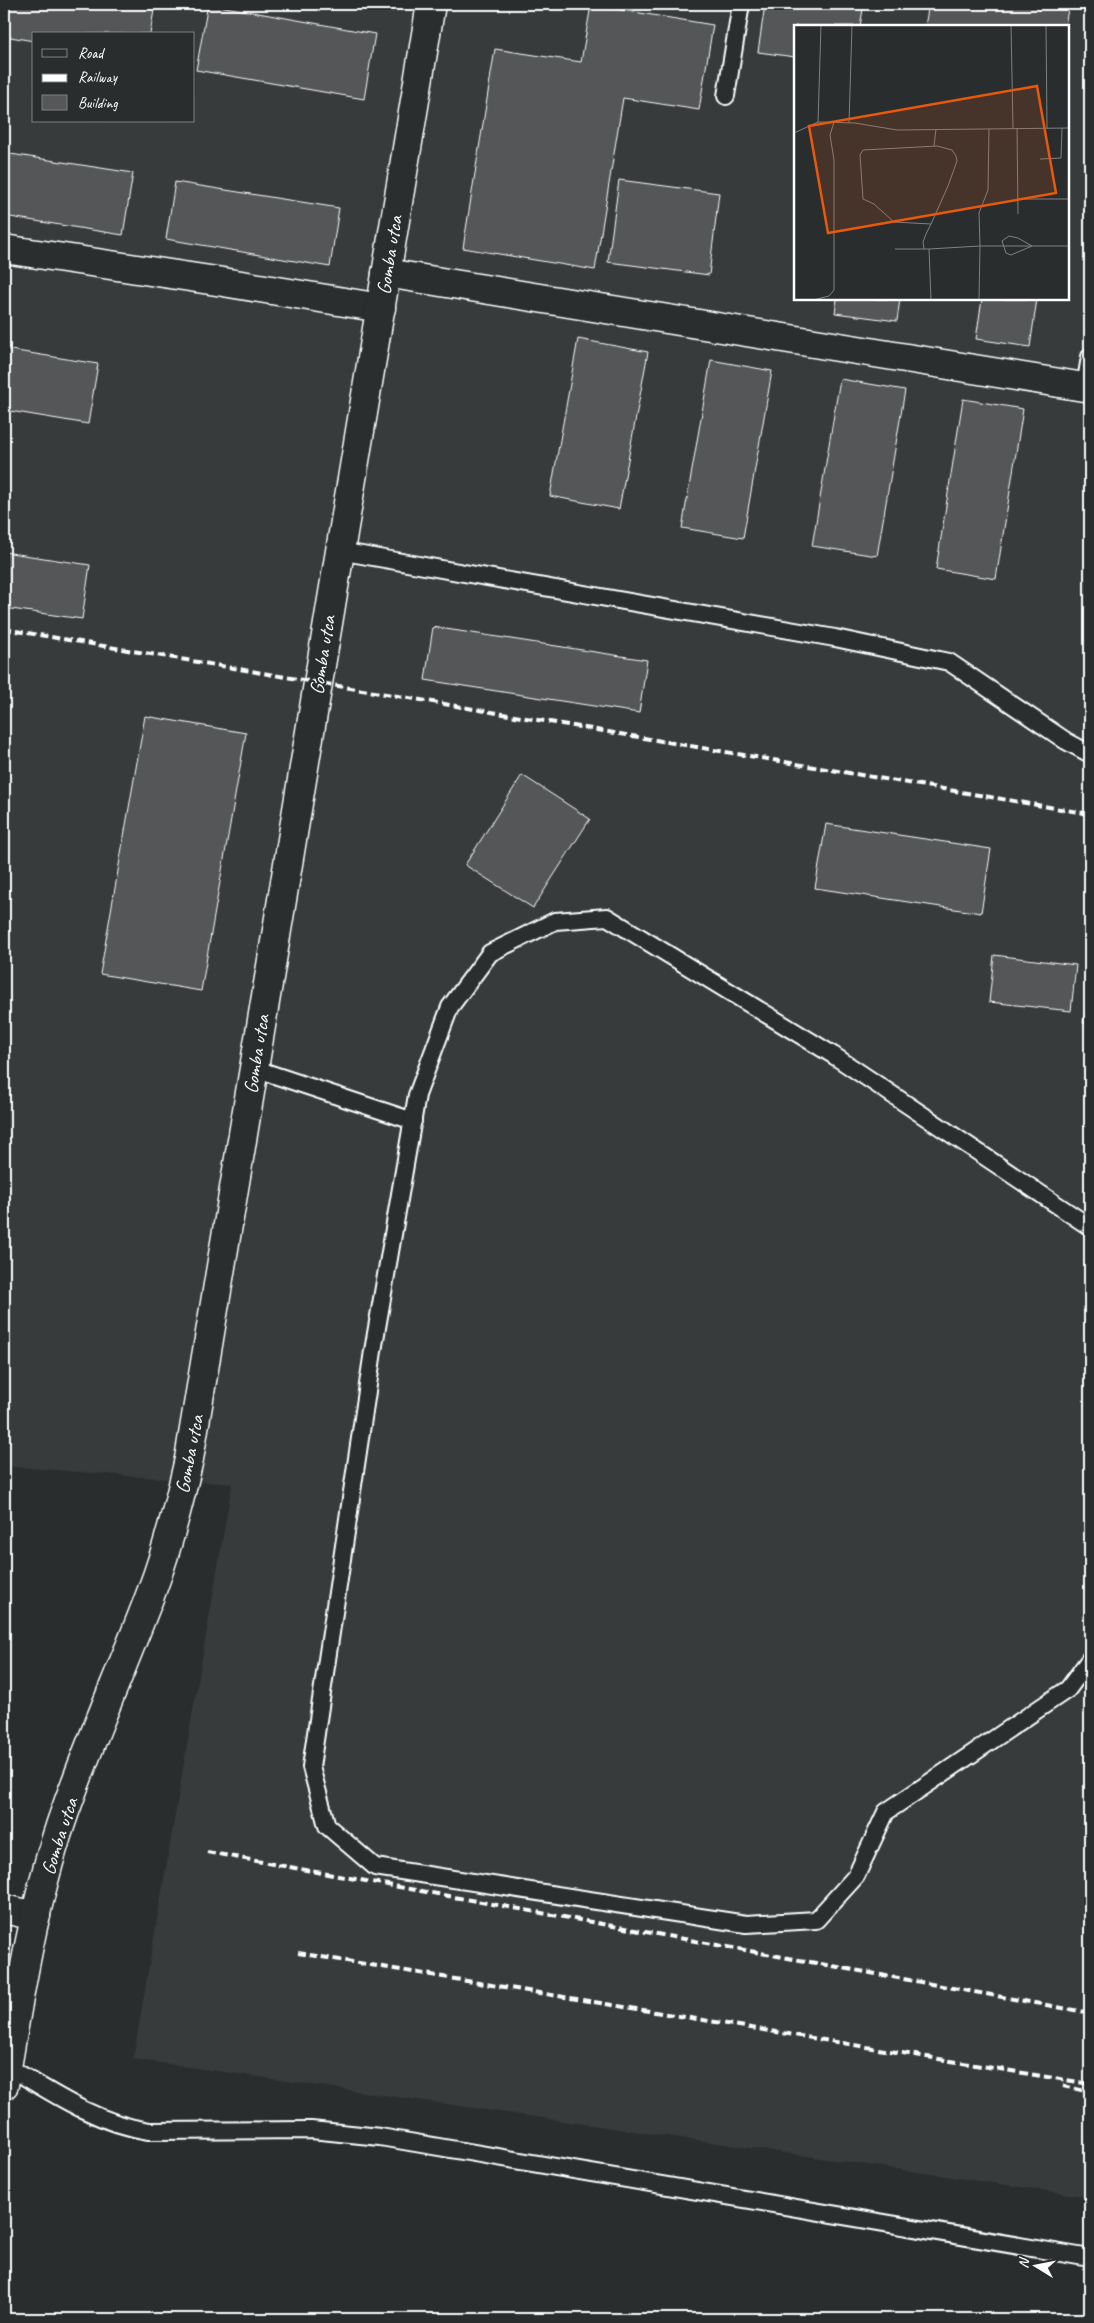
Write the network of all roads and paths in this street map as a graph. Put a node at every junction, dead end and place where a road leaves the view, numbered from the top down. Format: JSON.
{"nodes":[{"id":1,"x":431,"y":4,"type":"edge"},
{"id":2,"x":740,"y":4,"type":"edge"},
{"id":3,"x":726,"y":96,"type":"dead end"},
{"id":4,"x":4,"y":249,"type":"edge"},
{"id":5,"x":386,"y":273,"type":"junction"},
{"id":6,"x":381,"y":308,"type":"junction"},
{"id":7,"x":1090,"y":357,"type":"edge"},
{"id":8,"x":1088,"y":388,"type":"edge"},
{"id":9,"x":340,"y":551,"type":"junction"},
{"id":10,"x":1090,"y":754,"type":"edge"},
{"id":11,"x":253,"y":1068,"type":"junction"},
{"id":12,"x":413,"y":1121,"type":"junction"},
{"id":13,"x":1090,"y":1227,"type":"edge"},
{"id":14,"x":1090,"y":1659,"type":"edge"},
{"id":15,"x":4,"y":1909,"type":"edge"},
{"id":16,"x":36,"y":1916,"type":"junction"},
{"id":17,"x":5,"y":2075,"type":"edge"},
{"id":18,"x":1090,"y":2258,"type":"edge"}],
"edges":[{"from":1,"to":5,"type":"street","name":"Gomba utca"},
{"from":2,"to":3,"type":"lane"},
{"from":4,"to":6,"type":"street"},
{"from":5,"to":6,"type":"street","name":"Gomba utca"},
{"from":5,"to":8,"type":"street"},
{"from":6,"to":9,"type":"street","name":"Gomba utca"},
{"from":7,"to":8,"type":"lane"},
{"from":9,"to":10,"type":"lane"},
{"from":9,"to":11,"type":"street","name":"Gomba utca"},
{"from":11,"to":12,"type":"lane"},
{"from":11,"to":16,"type":"street","name":"Gomba utca"},
{"from":12,"to":13,"type":"lane"},
{"from":12,"to":14,"type":"lane"},
{"from":15,"to":16,"type":"street"},
{"from":16,"to":17,"type":"street","name":"Gomba utca"},
{"from":17,"to":18,"type":"lane"}]}
